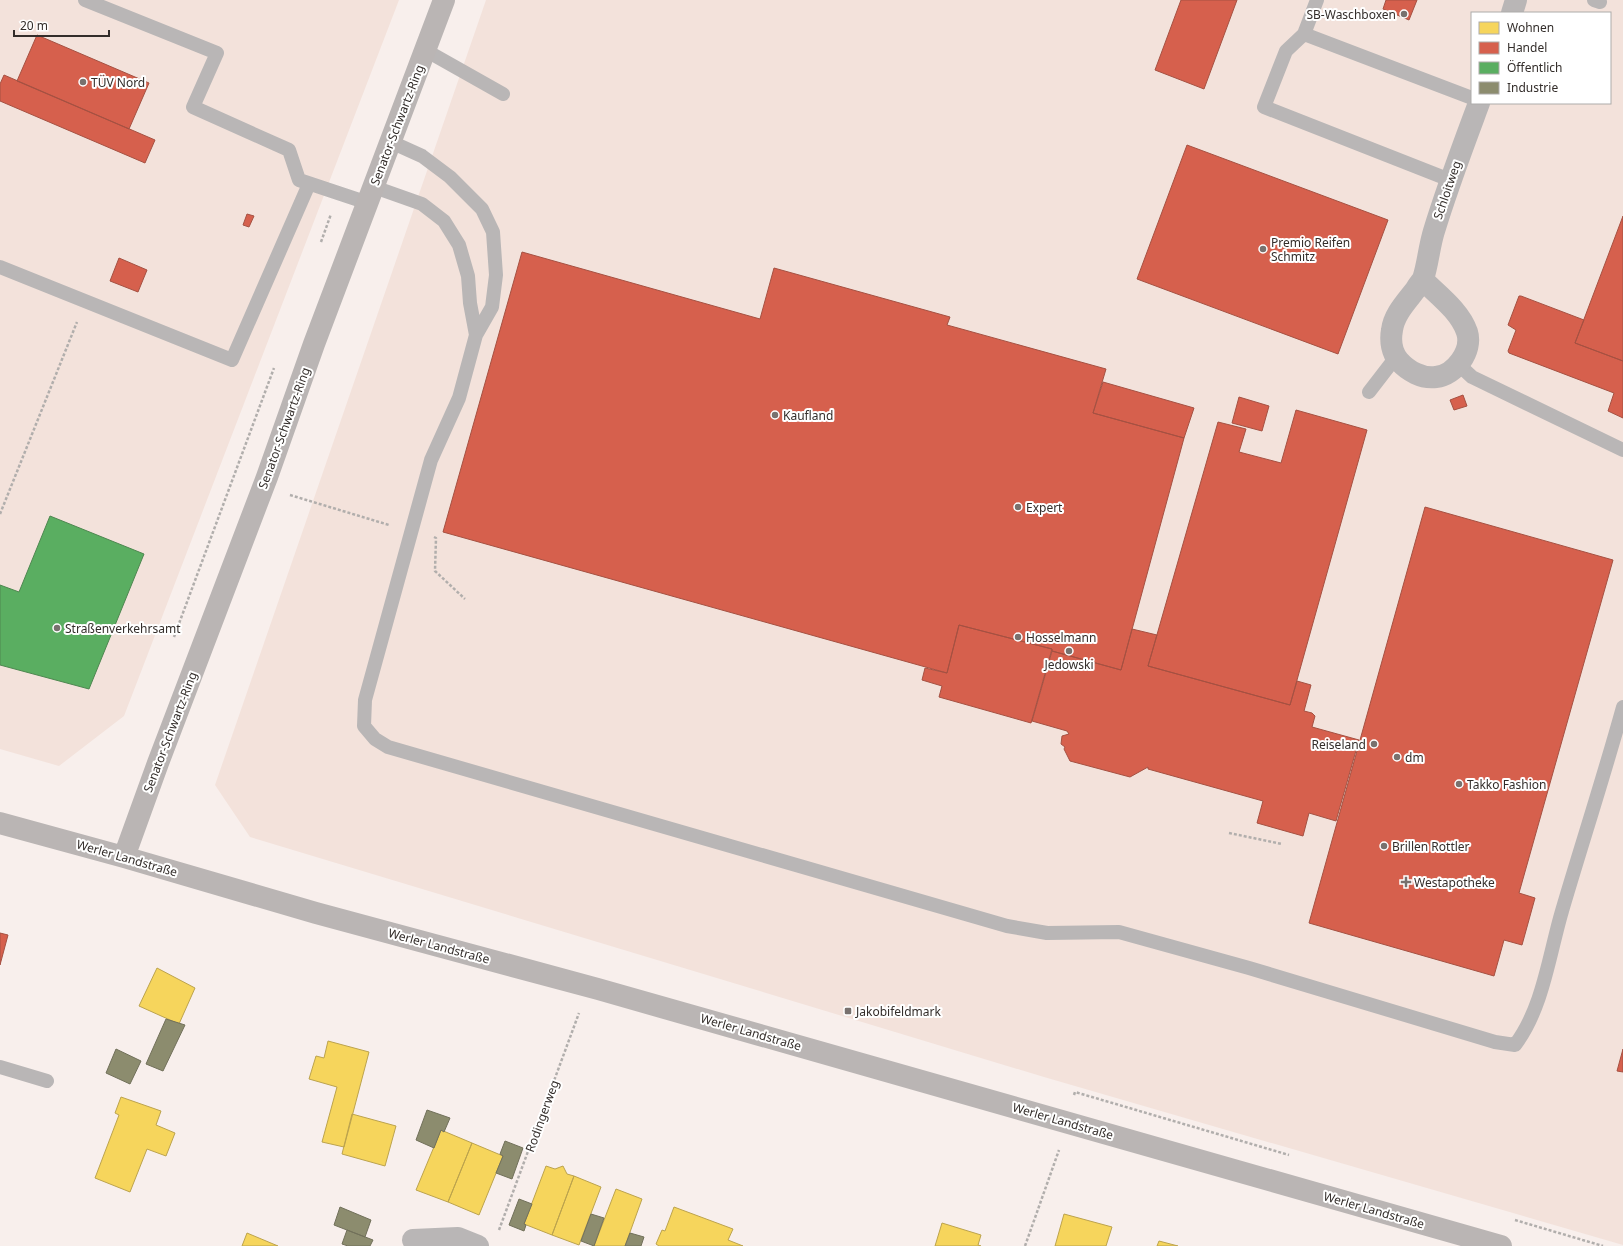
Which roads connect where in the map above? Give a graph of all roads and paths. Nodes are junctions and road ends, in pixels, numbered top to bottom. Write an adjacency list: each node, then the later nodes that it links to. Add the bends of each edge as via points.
1 (85, 0): 13 (lane, via 218,53 193,107 289,150 299,180)
2 (444, 0): 7 (main road, Senator-Schwartz-Ring)
3 (1317, 0): 6 (lane)
4 (1516, 0): 5 (street)
5 (1512, 12)
6 (1304, 34): 9 (lane); 12 (lane, via 1286,51 1264,107)
7 (425, 50): 8 (lane); 11 (main road, Senator-Schwartz-Ring)
8 (503, 94)
9 (1471, 98)
10 (1479, 104): 12 (street, Schloitweg)
11 (391, 142): 15 (main road, Senator-Schwartz-Ring); 20 (lane, via 422,156 450,177 482,209 494,232 496,275 492,307)
12 (1450, 180): 18 (street, Schloitweg)
13 (309, 184): 14 (lane); 19 (lane, via 232,360)
14 (338, 194): 15 (lane); 16 (path)
15 (371, 195): 20 (lane, via 422,204 444,221 460,245 468,276); 26 (main road, Senator-Schwartz-Ring)
16 (319, 246)
17 (0, 267): 19 (lane)
18 (1422, 280): 21 (street, Schloitweg, via 1397,314 1391,343); 22 (street, Schloitweg, via 1459,318 1468,333 1468,349)
19 (85, 301): 27 (path)
20 (476, 335): 28 (lane, via 459,398 431,460)
21 (1396, 357): 22 (street, Schloitweg, via 1406,370 1421,376 1436,377 1449,372); 24 (lane)
22 (1458, 364): 25 (lane, via 1472,377)
23 (275, 365): 30 (path)
24 (1369, 392)
25 (1623, 450)
26 (263, 487): 28 (path); 35 (main road, Senator-Schwartz-Ring)
27 (0, 514)
28 (411, 531): 29 (path, via 436,538 435,571); 31 (lane, via 365,700 364,726 375,739 388,747 1008,926 1047,933 1119,932 1495,1042 1516,1045 1524,1033 1542,988 1561,912)
29 (465, 599)
30 (172, 641)
31 (1623, 707)
32 (0, 823): 35 (main road, Werler Landstraße)
33 (1229, 832): 34 (path)
34 (1282, 844)
35 (124, 857): 36 (main road, Werler Landstraße, via 316,913)
36 (588, 986): 40 (path, Rodingerweg); 44 (main road, Werler Landstraße)
37 (0, 1068): 38 (lane)
38 (47, 1081)
39 (1051, 1174): 43 (path)
40 (499, 1232)
41 (413, 1240): 42 (street, via 458,1238)
42 (478, 1246)
43 (1025, 1246)
44 (1501, 1246)

